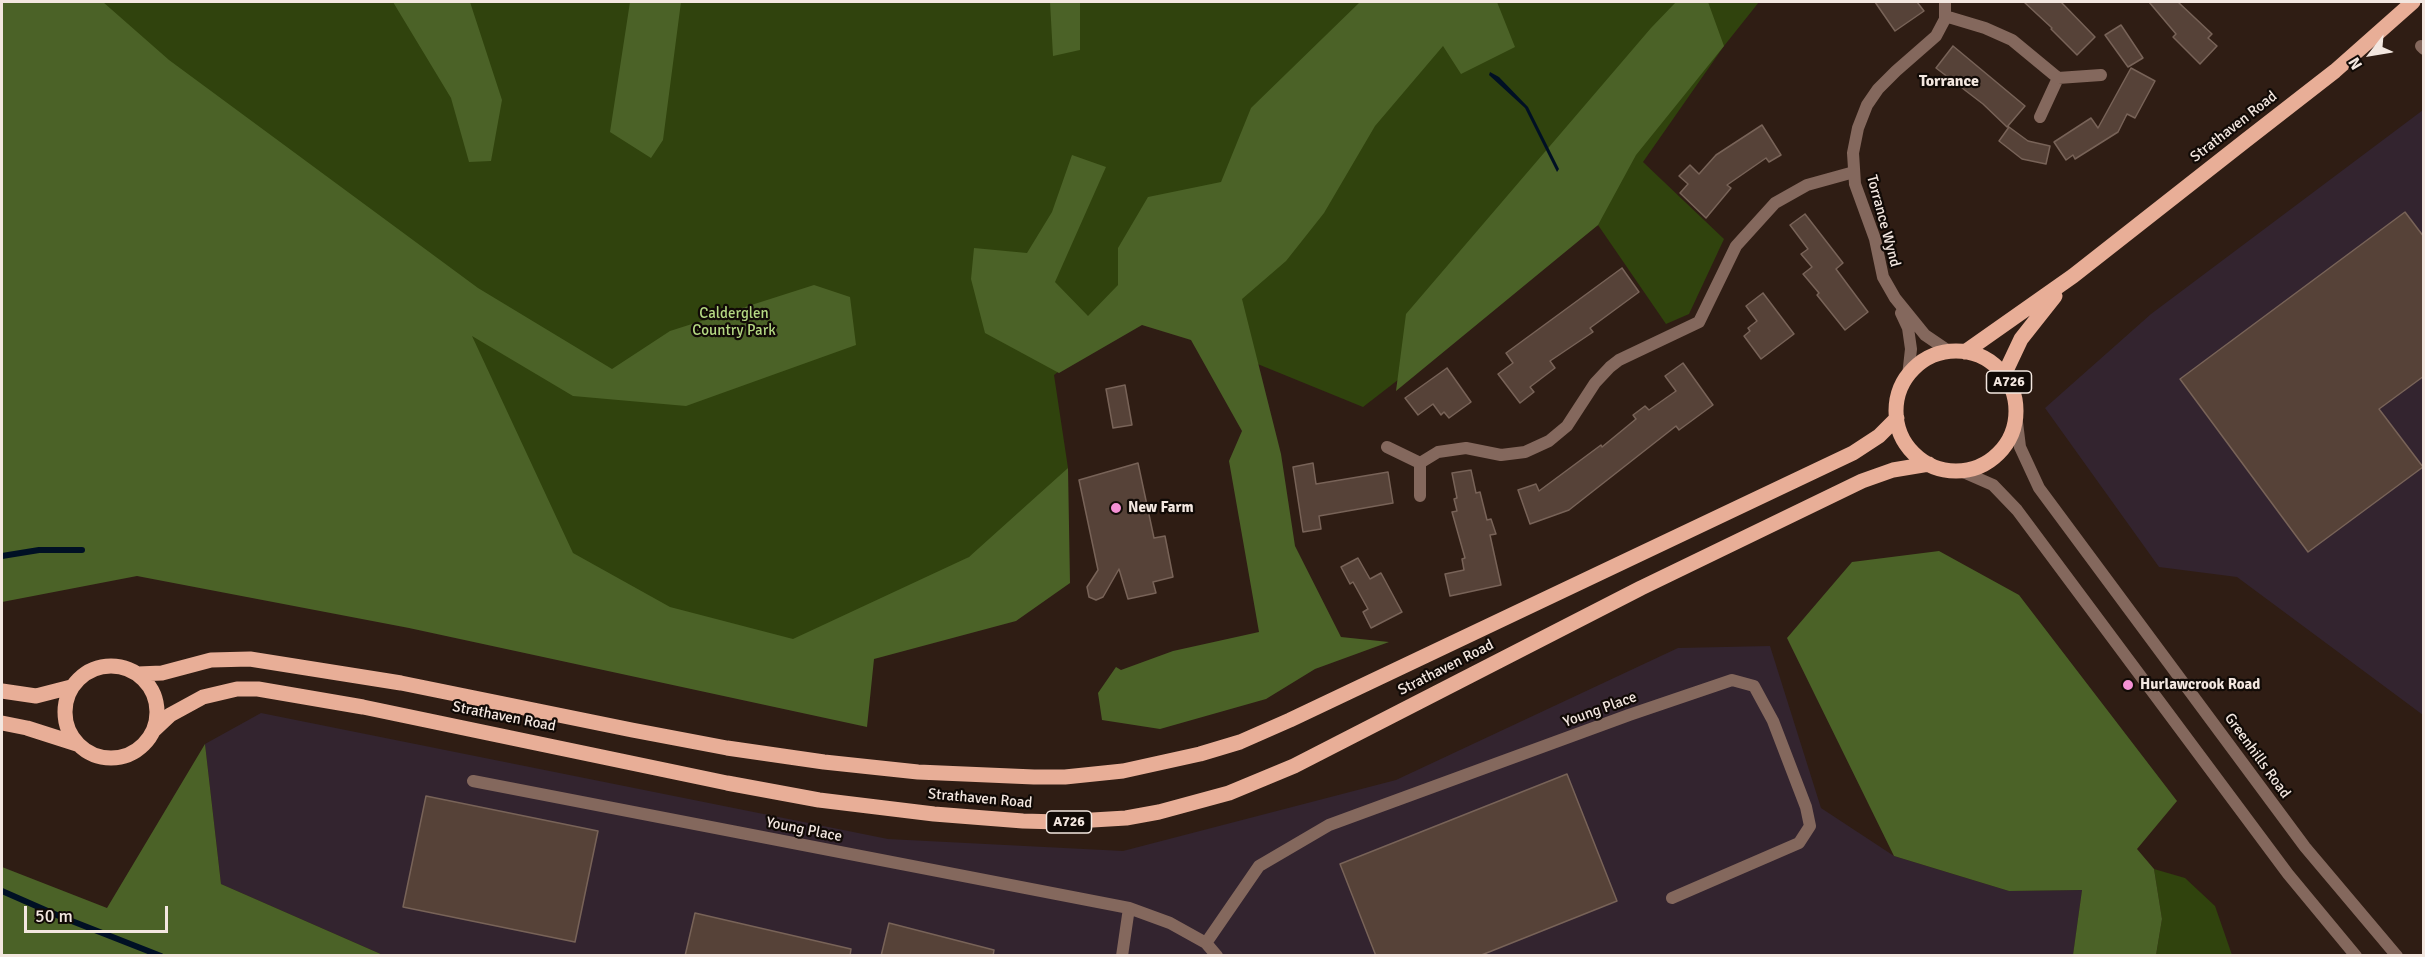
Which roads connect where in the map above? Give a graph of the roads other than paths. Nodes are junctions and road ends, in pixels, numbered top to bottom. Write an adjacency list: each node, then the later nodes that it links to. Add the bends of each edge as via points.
1 (1945, 2): 3 (street)
2 (2413, 2): 8 (main road, Strathaven Road / A726, via 2335,70)
3 (1945, 16): 5 (street, via 2012,40); 7 (street, Torrance Wynd, via 1936,36 1884,83 1867,105 1853,153)
4 (2101, 75): 5 (street)
5 (2058, 78): 6 (street)
6 (2040, 117)
7 (1854, 172): 9 (street, Torrance Wynd, via 1883,277); 16 (street, via 1807,184 1775,203 1736,246 1699,322 1619,360 1595,383 1567,426 1549,441 1525,452 1501,455 1453,448)
8 (2073, 276): 10 (main road, Strathaven Road / A726); 11 (main road, Strathaven Road / A726, via 2021,339)
9 (1895, 298): 10 (street, Torrance Wynd, via 1925,334); 12 (street, Torrance Wynd, via 1908,328)
10 (1958, 352): 11 (main road, A726, via 1987,360); 12 (main road, A726, via 1934,356)
11 (2004, 375): 13 (main road, A726, via 2011,387)
12 (1908, 376): 14 (main road, via 1899,396)
13 (2016, 414): 18 (main road, A726, via 2012,435 1999,453 1982,465); 33 (street, Greenhills Road, via 2020,447 2039,488 2305,847)
14 (1897, 418): 17 (main road, via 1911,449); 20 (main road, Strathaven Road, via 1853,453 1290,720 1240,742 1123,771 1065,777 960,775 824,762 653,734 401,683 250,659 211,660 162,673)
15 (1387, 447): 16 (street)
16 (1420, 463): 19 (street)
17 (1929, 464): 18 (main road, A726); 24 (main road, Strathaven Road / A726, via 1893,470 1862,481 1641,588 1294,766 1229,793 1126,818 1023,822 819,800 258,689 237,689 203,697 170,715)
18 (1961, 471): 32 (street, via 1993,485 2017,510 2288,874)
19 (1420, 496)
20 (138, 674): 21 (main road, via 109,665 94,668); 24 (main road, via 155,699)
21 (71, 687): 22 (main road, via 36,696); 25 (main road, via 64,717)
22 (2, 691)
23 (2, 723): 25 (main road)
24 (154, 730): 25 (main road, via 133,753 119,758 104,758)
25 (77, 744)
26 (473, 781): 28 (street, Young Place)
27 (1672, 898): 29 (street, Young Place, via 1799,843 1810,826 1773,721 1754,686 1732,680 1329,825 1259,866)
28 (1129, 908): 29 (street, Young Place, via 1170,923); 30 (street)
29 (1206, 943): 31 (street, Young Place)
30 (1122, 956)
31 (1217, 956)
32 (2356, 956)
33 (2397, 956)

